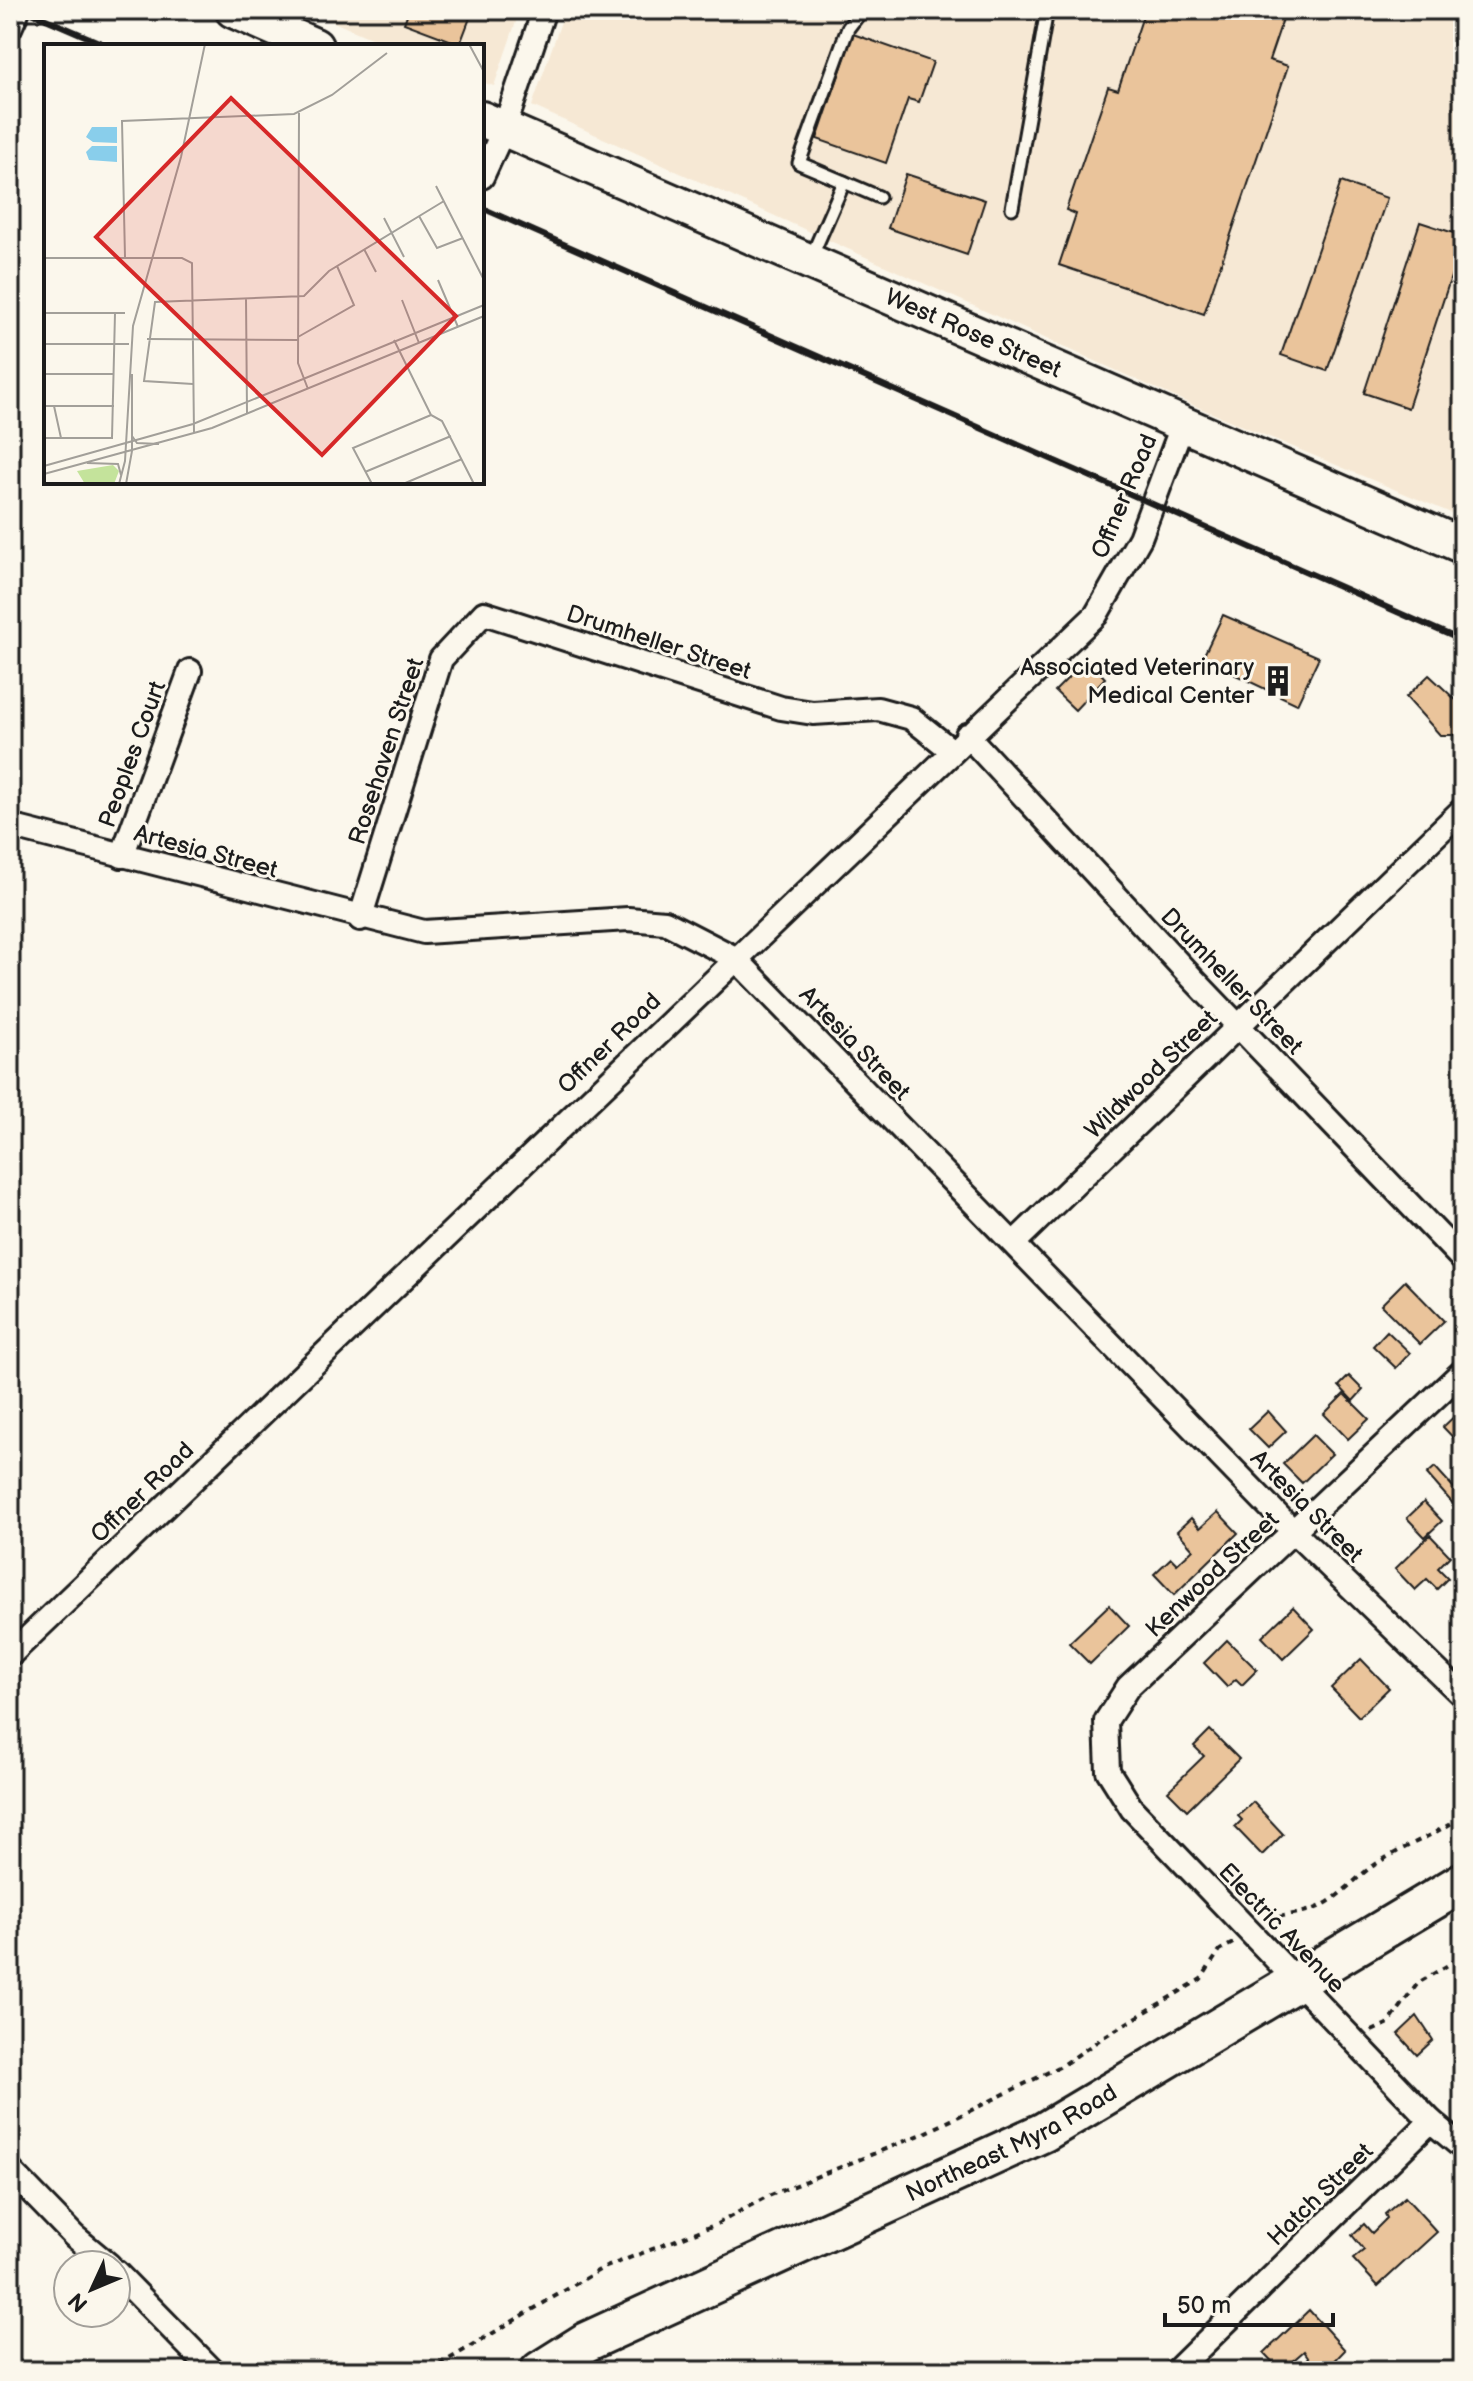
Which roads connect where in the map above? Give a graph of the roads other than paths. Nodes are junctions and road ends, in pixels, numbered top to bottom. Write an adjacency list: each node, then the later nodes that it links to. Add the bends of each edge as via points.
1 (18, 10): 6 (street)
2 (233, 10): 7 (main road)
3 (544, 10): 8 (street)
4 (862, 10): 10 (lane, via 848,28 799,163)
5 (1047, 10): 12 (lane)
6 (10, 28)
7 (310, 44)
8 (493, 124): 9 (street); 13 (main road, West Rose Street)
9 (484, 167)
10 (844, 182): 11 (lane); 13 (lane)
11 (879, 197)
12 (1012, 208)
13 (809, 262): 14 (main road, West Rose Street)
14 (1182, 426): 15 (main road, West Rose Street); 18 (street, Offner Road, via 1140,538 1096,615)
15 (1463, 546)
16 (484, 613): 18 (street, Drumheller Street, via 781,708 813,713 878,709 911,718); 22 (street, Rosehaven Street, via 441,659)
17 (190, 671): 21 (street, Peoples Court)
18 (959, 742): 23 (street, Offner Road); 24 (street, Drumheller Street)
19 (1463, 809): 24 (street, Wildwood Street)
20 (10, 826): 21 (street, Artesia Street)
21 (122, 856): 22 (street, Artesia Street)
22 (360, 919): 23 (street, Artesia Street, via 424,932 628,919 665,922)
23 (735, 958): 25 (street, Artesia Street); 29 (street, Offner Road)
24 (1239, 1026): 25 (street, Wildwood Street); 26 (street, Drumheller Street)
25 (1014, 1243): 28 (street, Artesia Street)
26 (1463, 1260)
27 (1463, 1371): 28 (street, Kenwood Street)
28 (1295, 1533): 30 (street, Artesia Street); 31 (street, Kenwood Street, via 1128,1687)
29 (10, 1655)
30 (1463, 1696)
31 (1106, 1721): 33 (street, Electric Avenue, via 1108,1771 1132,1809)
32 (1463, 1882): 33 (highway, Northeast Myra Road)
33 (1294, 1980): 34 (street, Electric Avenue); 40 (highway, Northeast Myra Road, via 1044,2132 586,2342)
34 (1431, 2121): 35 (street, Electric Avenue); 41 (street, Hatch Street)
35 (1463, 2148)
36 (10, 2170): 37 (street)
37 (90, 2249)
38 (132, 2288): 39 (street)
39 (213, 2371)
40 (540, 2371)
41 (1176, 2371)

